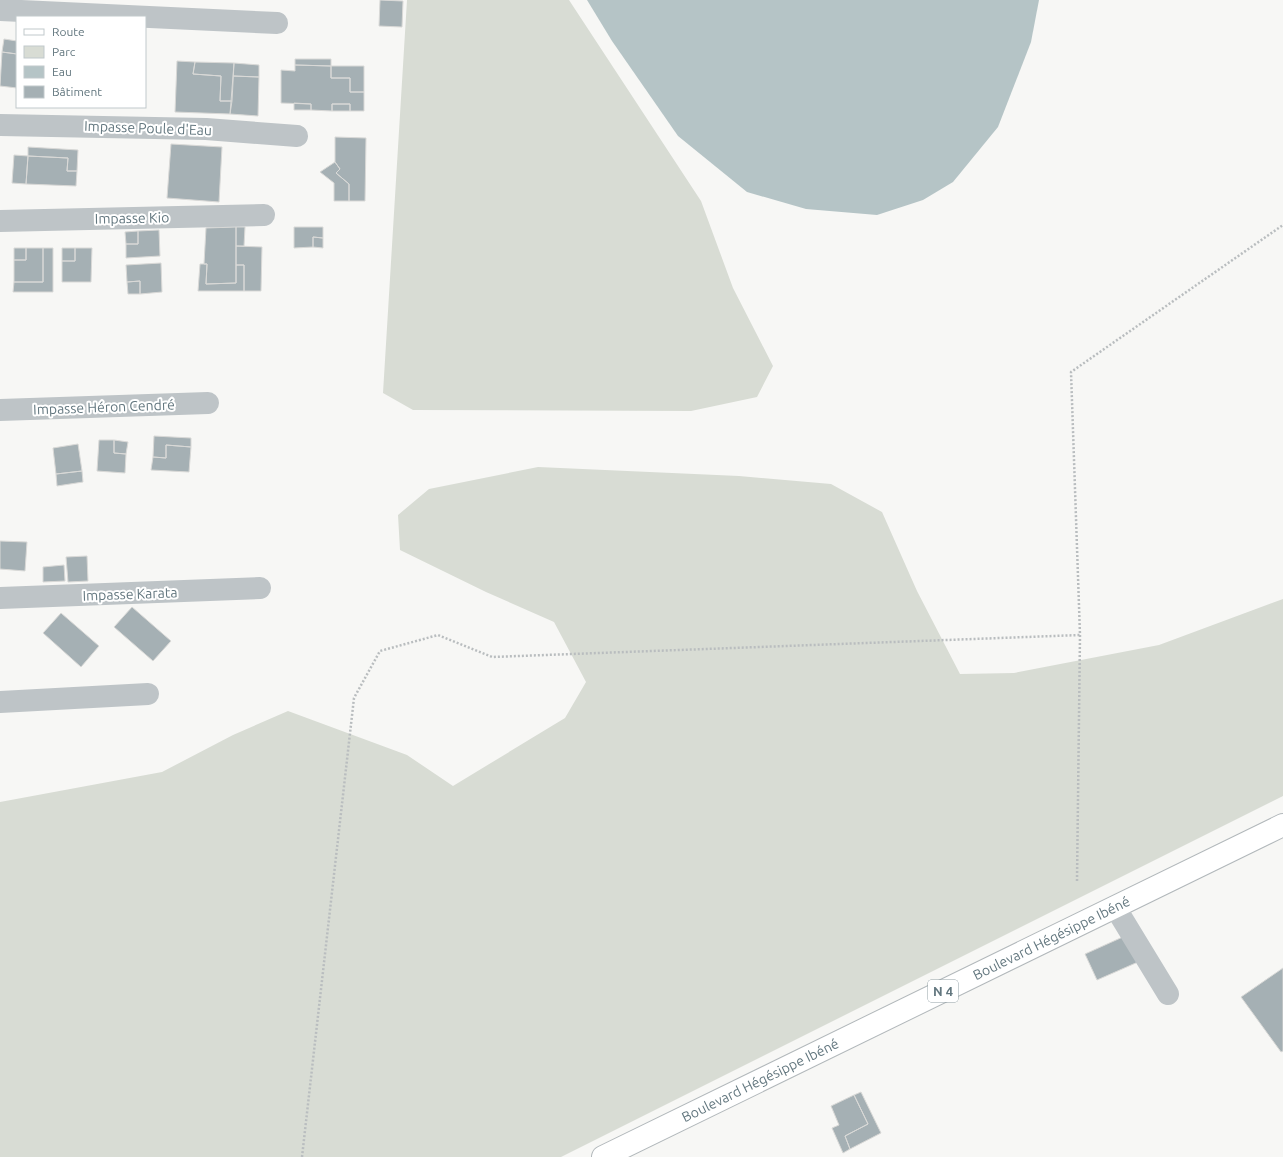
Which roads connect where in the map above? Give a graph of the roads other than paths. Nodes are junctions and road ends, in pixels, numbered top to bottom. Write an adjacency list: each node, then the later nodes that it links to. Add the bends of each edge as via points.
1 (0, 10): 2 (street)
2 (127, 16)
3 (146, 17): 4 (street)
4 (276, 23)
5 (0, 125): 6 (street, Impasse Poule d'Eau, via 206,129)
6 (296, 136)
7 (264, 215): 8 (street, Impasse Kio)
8 (0, 221)
9 (208, 403): 10 (street, Impasse Héron Cendré)
10 (0, 410)
11 (260, 588): 12 (street, Impasse Karata)
12 (0, 598)
13 (148, 694): 14 (street)
14 (0, 702)
15 (1283, 825): 16 (main road, Boulevard Hégésippe Ibéné / N 4)
16 (1115, 907): 17 (street); 18 (main road, Boulevard Hégésippe Ibéné / N 4)
17 (1168, 994)
18 (603, 1157)

